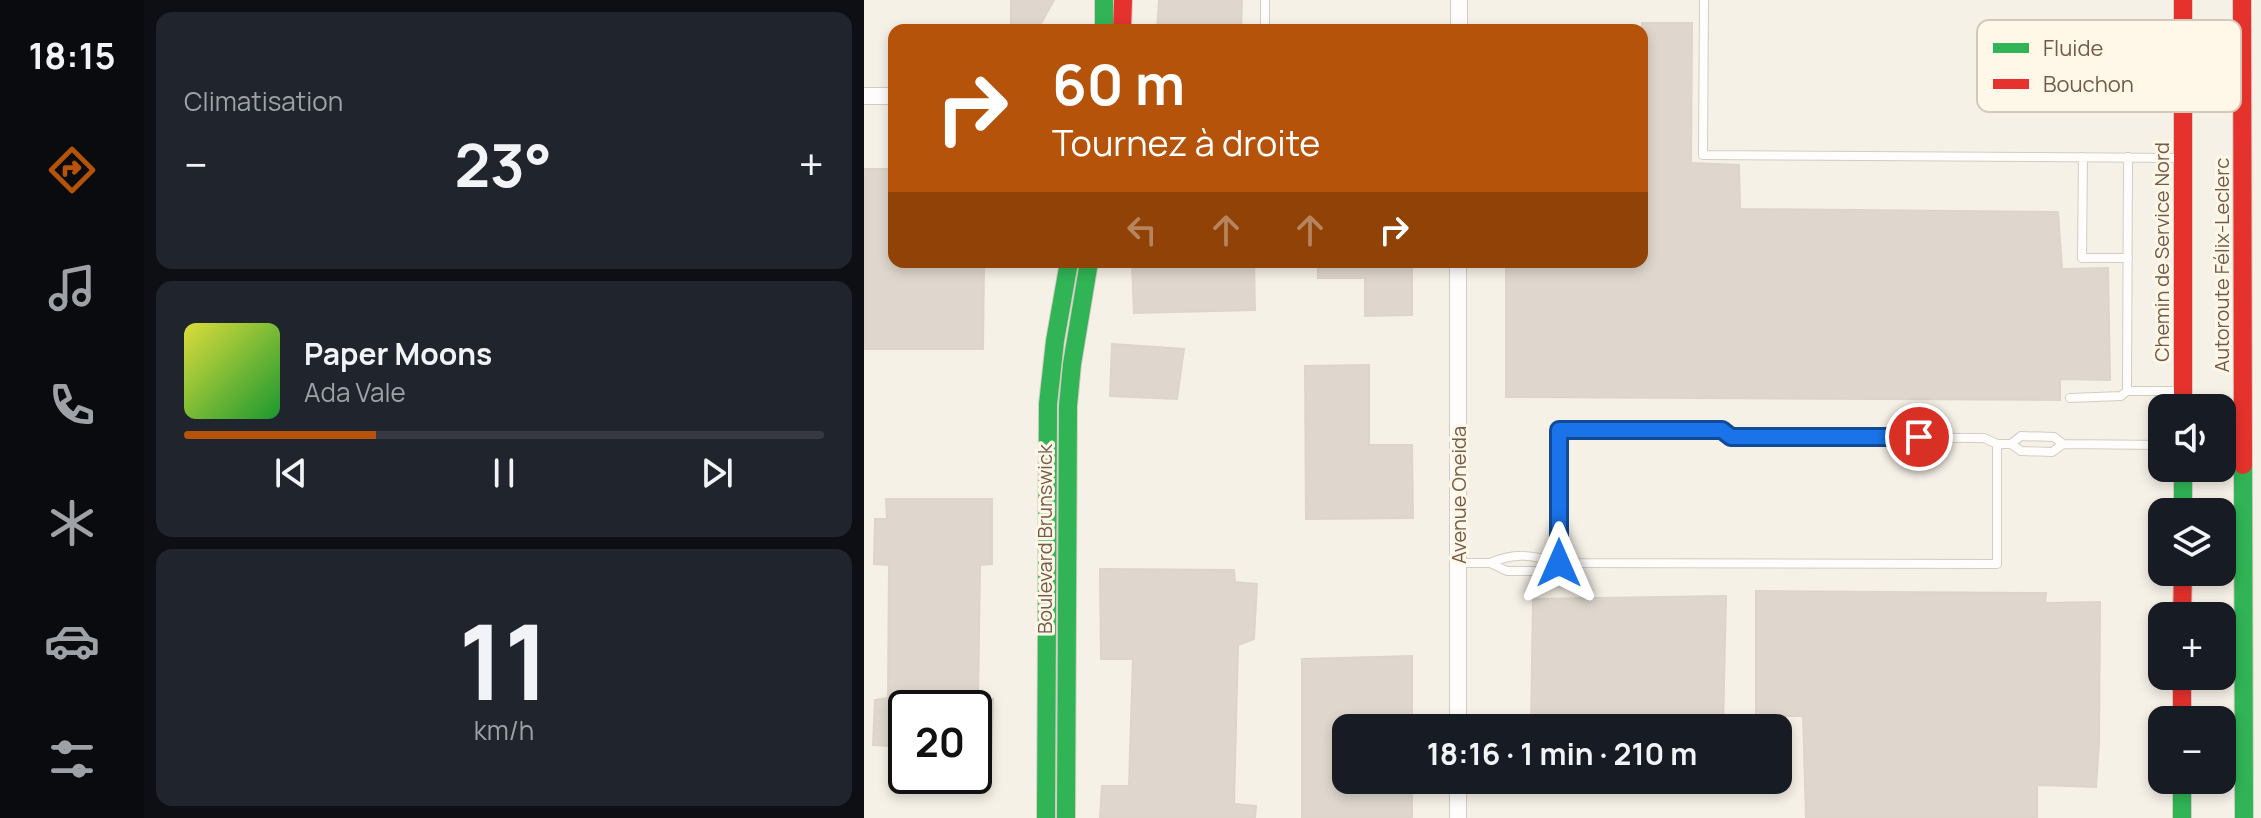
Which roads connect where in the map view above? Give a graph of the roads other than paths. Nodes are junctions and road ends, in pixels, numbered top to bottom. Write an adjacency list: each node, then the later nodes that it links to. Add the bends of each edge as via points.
1 (1104, 0): 7 (main road)
2 (1123, 0): 8 (main road)
3 (1265, 0): 9 (lane)
4 (1459, 0): 10 (street)
5 (1704, 0): 14 (lane, via 1703,155)
6 (2242, 0): 39 (main road, Autoroute Félix-Leclerc)
7 (1104, 24)
8 (1122, 24)
9 (1265, 24)
10 (1459, 24)
11 (864, 96): 12 (street)
12 (888, 96)
13 (2183, 112): 16 (main road, Chemin de Service Nord)
14 (2083, 157): 15 (lane); 17 (lane, via 2082,258)
15 (2128, 157): 16 (lane); 17 (lane)
16 (2183, 158): 23 (main road, Chemin de Service Nord)
17 (2128, 258): 21 (lane)
18 (1068, 268): 35 (main road, Boulevard Brunswick, via 1048,404)
19 (1088, 268): 36 (main road, Boulevard Brunswick, via 1068,406)
20 (1458, 268): 29 (street, Avenue Oneida)
21 (2127, 391): 22 (lane); 24 (lane, via 2121,396)
22 (2148, 394)
23 (2183, 394)
24 (2070, 398)
25 (1997, 444): 26 (lane); 31 (lane, via 1997,564); 31 (lane, via 1984,438 1559,430)
26 (2011, 444): 27 (lane, via 2021,451 2052,452); 27 (lane, via 2021,436 2054,437)
27 (2063, 444): 28 (lane)
28 (2148, 445)
29 (1458, 563): 30 (lane); 32 (street, Avenue Oneida)
30 (1490, 563): 31 (lane, via 1507,556 1537,556); 31 (lane, via 1507,571 1539,571)
31 (1559, 563)
32 (1458, 714)
33 (1458, 794): 37 (street)
34 (2182, 794): 38 (main road)
35 (1046, 818)
36 (1066, 818)
37 (1458, 818)
38 (2182, 818)
39 (2244, 818)

